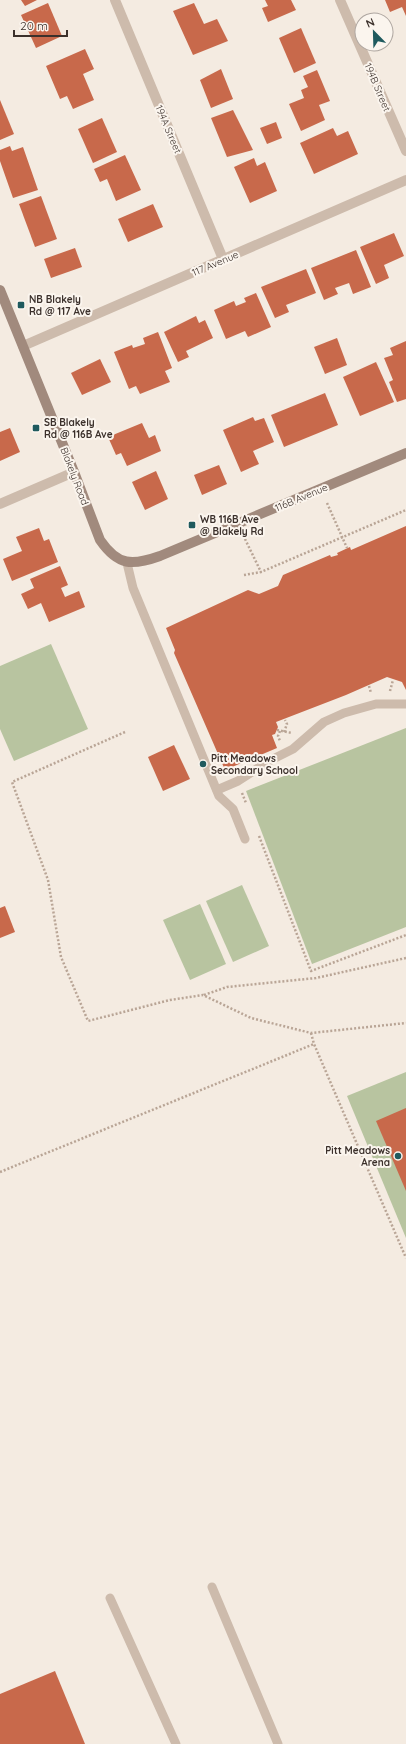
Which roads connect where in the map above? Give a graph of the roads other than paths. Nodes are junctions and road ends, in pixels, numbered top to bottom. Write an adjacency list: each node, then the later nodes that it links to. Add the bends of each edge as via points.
1 (115, 0): 5 (street, 194A Street)
2 (340, 0): 3 (street, 194B Street)
3 (406, 151)
4 (406, 180): 5 (street, 117 Avenue)
5 (223, 259): 7 (street, 117 Avenue)
6 (0, 290): 7 (street, Blakely Road)
7 (23, 346): 9 (street, Blakely Road)
8 (406, 453): 11 (street, 116B Avenue, via 160,556)
9 (74, 472): 10 (street); 11 (street, Blakely Road, via 100,540 114,556)
10 (0, 504)
11 (127, 563): 13 (lane, via 133,588)
12 (406, 704): 13 (lane, via 376,704 324,722 293,749 269,760)
13 (218, 793): 14 (lane, via 233,809)
14 (245, 838)
15 (212, 1587): 18 (lane)
16 (110, 1598): 17 (lane)
17 (176, 1744)
18 (278, 1744)

